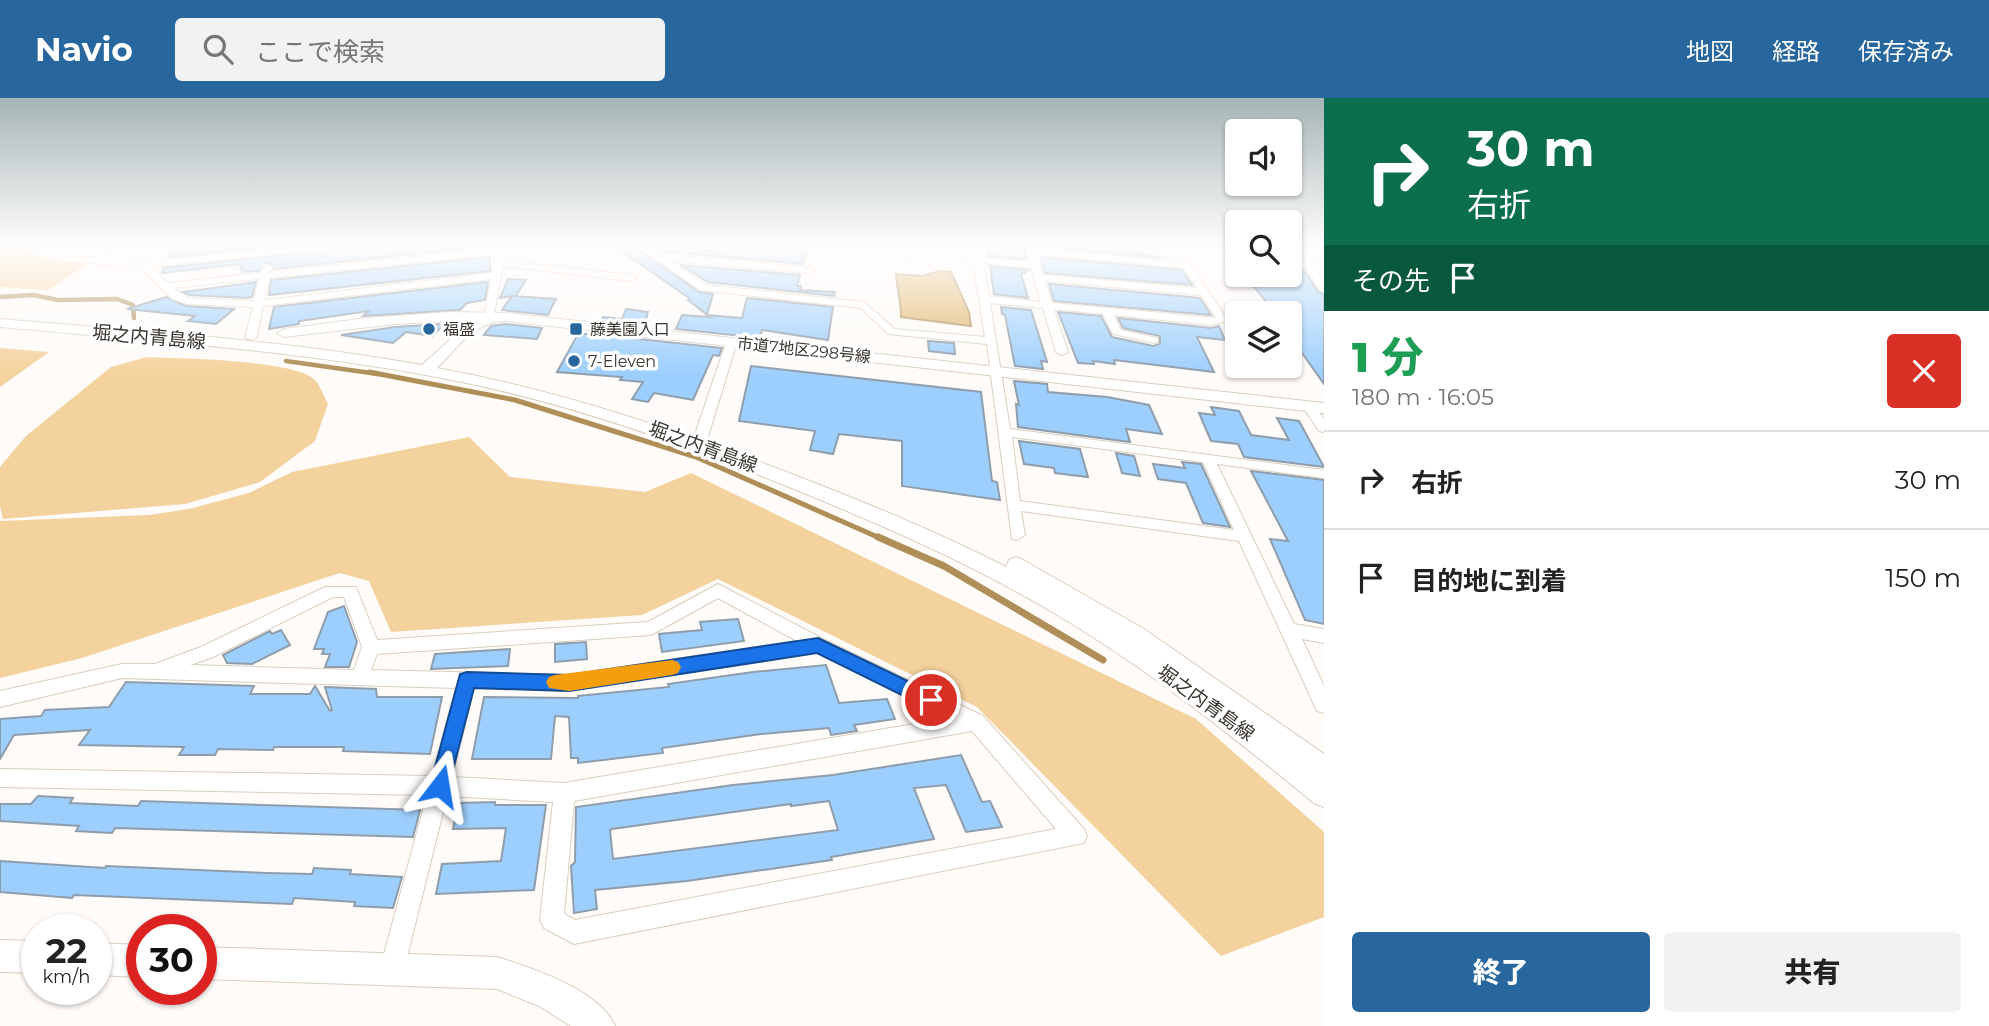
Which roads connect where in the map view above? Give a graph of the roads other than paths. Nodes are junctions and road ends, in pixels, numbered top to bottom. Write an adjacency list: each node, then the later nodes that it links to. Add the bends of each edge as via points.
1 (167, 288): 12 (street, via 187,301)
2 (262, 288): 12 (street)
3 (387, 288): 12 (street)
4 (495, 288): 16 (street)
5 (819, 288): 21 (street, via 864,305 892,332)
6 (982, 288): 11 (street)
7 (1042, 288): 13 (street)
8 (1161, 288): 10 (street)
9 (1203, 288): 10 (street)
10 (1205, 292): 14 (street, via 1223,321)
11 (984, 299): 13 (street); 21 (street)
12 (258, 304): 19 (street)
13 (1047, 305): 14 (street); 23 (street)
14 (1107, 311): 20 (street, via 1117,332)
15 (0, 316): 19 (main road, 堀之内青島線)
16 (492, 317): 18 (main road, 市道7地区298号線, via 394,318); 22 (main road, 市道7地区298号線); 24 (main road, via 471,326)
17 (0, 323): 24 (main road, 堀之内青島線)
18 (284, 333)
19 (251, 337): 24 (main road, 堀之内青島線, via 318,342)
20 (1154, 340)
21 (991, 341): 25 (street)
22 (731, 342): 25 (main road, 市道7地区298号線); 29 (street)
23 (1062, 352)
24 (430, 366): 29 (main road, 堀之内青島線)
25 (996, 372): 26 (main road, 市道7地区298号線); 28 (street)
26 (1317, 408): 27 (street)
27 (1324, 428)
28 (1004, 432): 30 (street); 32 (street)
29 (701, 438): 45 (main road, 堀之内青島線, via 871,499 1042,579 1147,642); 49 (main road, 堀之内青島線, via 973,558 1026,586 1227,716)
30 (1208, 459): 31 (street); 34 (street)
31 (1324, 474)
32 (1013, 505): 33 (street); 34 (street)
33 (1017, 535)
34 (1245, 537): 35 (street)
35 (1289, 630): 36 (street); 43 (street)
36 (1324, 636)
37 (818, 645): 38 (street, via 718,590 651,628); 41 (street, via 569,683); 44 (street)
38 (371, 646): 39 (street, via 351,591 331,591 207,652); 40 (street)
39 (153, 672): 40 (street); 42 (street, via 122,671)
40 (360, 677): 41 (street)
41 (467, 680): 47 (street)
42 (0, 699)
43 (1324, 705)
44 (976, 722): 48 (street); 48 (street, via 1076,836 574,932 552,920)
45 (1324, 770)
46 (0, 778): 47 (street)
47 (440, 786): 48 (street); 53 (street)
48 (564, 793)
49 (1324, 794)
50 (0, 956): 51 (main road)
51 (21, 957)
52 (217, 964): 53 (main road)
53 (392, 969): 54 (main road, via 497,973 538,985)
54 (598, 1026)

